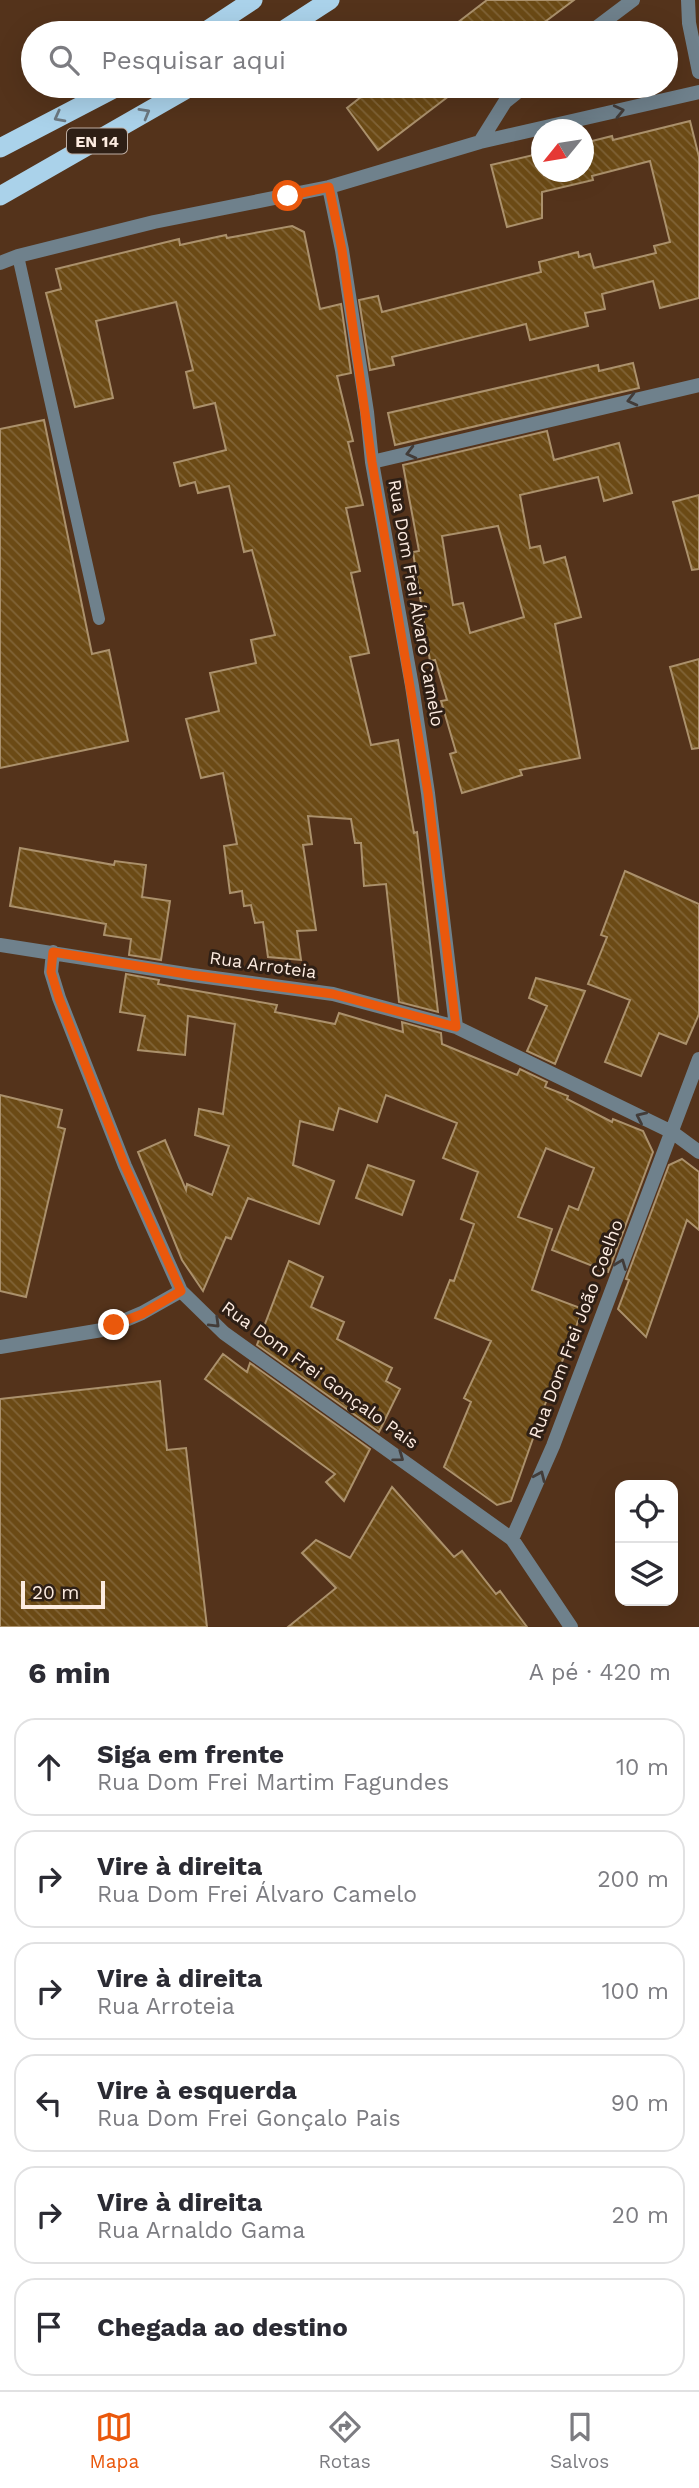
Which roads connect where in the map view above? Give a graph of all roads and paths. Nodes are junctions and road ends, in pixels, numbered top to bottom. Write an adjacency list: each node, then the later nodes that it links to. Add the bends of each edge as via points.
1 (253, 0): 5 (highway)
2 (330, 0): 6 (highway)
3 (633, 0): 7 (street)
4 (688, 0): 8 (street)
5 (221, 21)
6 (298, 21)
7 (605, 21)
8 (699, 72)
9 (699, 92): 10 (street, one-way to 9)
10 (678, 97)
11 (96, 98): 16 (highway, EN 14, one-way to 16)
12 (171, 98): 18 (highway, EN 14, one-way to 12)
13 (510, 98): 15 (street)
14 (673, 98): 15 (street, one-way to 14)
15 (480, 142): 17 (street)
16 (0, 148)
17 (329, 187): 19 (street, via 154,222); 22 (street, Rua Dom Frei Álvaro Camelo)
18 (0, 196)
19 (18, 256): 20 (street); 23 (lane)
20 (0, 263)
21 (699, 385): 22 (street, one-way to 22)
22 (372, 462): 26 (street, Rua Dom Frei Álvaro Camelo, via 428,793)
23 (99, 619)
24 (0, 944): 25 (street, Rua Arroteia)
25 (53, 952): 26 (street, Rua Arroteia, via 333,994); 30 (street, Rua Dom Frei Gonçalo Pais, via 51,972 59,998 125,1166)
26 (456, 1027): 28 (street, Rua Arroteia, one-way to 26)
27 (699, 1059): 28 (street, Rua Dom Frei João Coelho)
28 (672, 1132): 29 (street, Rua Arroteia); 32 (street, Rua Dom Frei João Coelho, one-way to 28, via 553,1446)
29 (699, 1152)
30 (181, 1291): 31 (street, via 102,1330); 32 (street, Rua Dom Frei Gonçalo Pais, one-way to 32, via 224,1333)
31 (0, 1347)
32 (512, 1539): 33 (street, Rua Dom Frei Gonçalo Pais)
33 (571, 1627)

